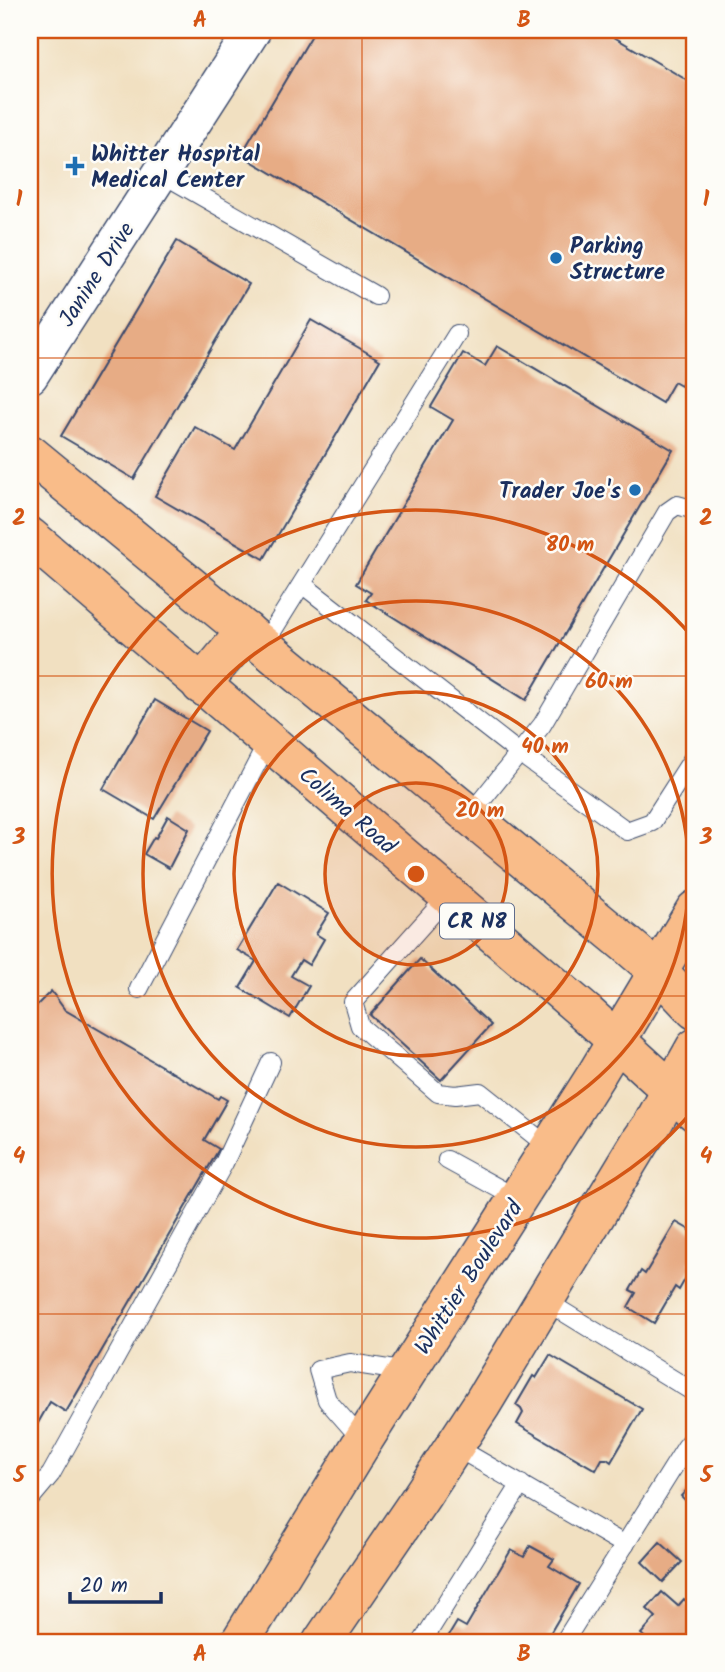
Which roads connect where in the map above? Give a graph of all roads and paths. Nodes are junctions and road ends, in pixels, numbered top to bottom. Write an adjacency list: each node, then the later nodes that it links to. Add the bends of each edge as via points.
1 (253, 30): 2 (street, Janine Drive)
2 (161, 173): 3 (lane); 5 (street, Janine Drive)
3 (376, 296)
4 (457, 334): 9 (lane)
5 (30, 376)
6 (30, 454): 10 (main road)
7 (695, 510): 13 (lane, via 677,505 667,512 542,725)
8 (30, 537): 11 (main road, Colima Road / CR N8)
9 (302, 584): 10 (lane); 13 (lane)
10 (254, 639): 11 (main road); 15 (main road)
11 (201, 685): 12 (main road, Colima Road / CR N8)
12 (268, 742): 16 (main road, Colima Road / CR N8); 19 (lane)
13 (519, 753): 14 (lane, via 627,831 652,822); 15 (lane)
14 (695, 755)
15 (469, 816): 18 (main road)
16 (448, 896): 21 (main road, Colima Road / CR N8); 25 (lane, via 353,1002 360,1026 438,1093 480,1092)
17 (695, 911): 18 (main road, Whittier Boulevard)
18 (659, 972): 20 (main road); 21 (main road, Whittier Boulevard)
19 (139, 989)
20 (695, 1010)
21 (617, 1041): 24 (main road, Colima Road / CR N8); 25 (main road, Whittier Boulevard)
22 (695, 1048): 24 (main road)
23 (271, 1062): 35 (lane, via 218,1175 51,1474)
24 (683, 1101): 28 (main road, via 652,1125)
25 (550, 1147): 27 (main road, Whittier Boulevard)
26 (447, 1160): 27 (lane)
27 (518, 1199): 29 (main road, Whittier Boulevard)
28 (544, 1300): 30 (lane); 33 (main road)
29 (407, 1372): 32 (main road, Whittier Boulevard); 32 (lane, via 350,1363 318,1370 327,1400)
30 (695, 1393)
31 (695, 1436): 36 (lane)
32 (363, 1441): 37 (main road, Whittier Boulevard)
33 (454, 1446): 34 (lane); 38 (main road)
34 (521, 1484): 36 (lane); 39 (lane)
35 (30, 1499)
36 (625, 1545): 40 (lane)
37 (240, 1642)
38 (323, 1642)
39 (422, 1642)
40 (564, 1642)

